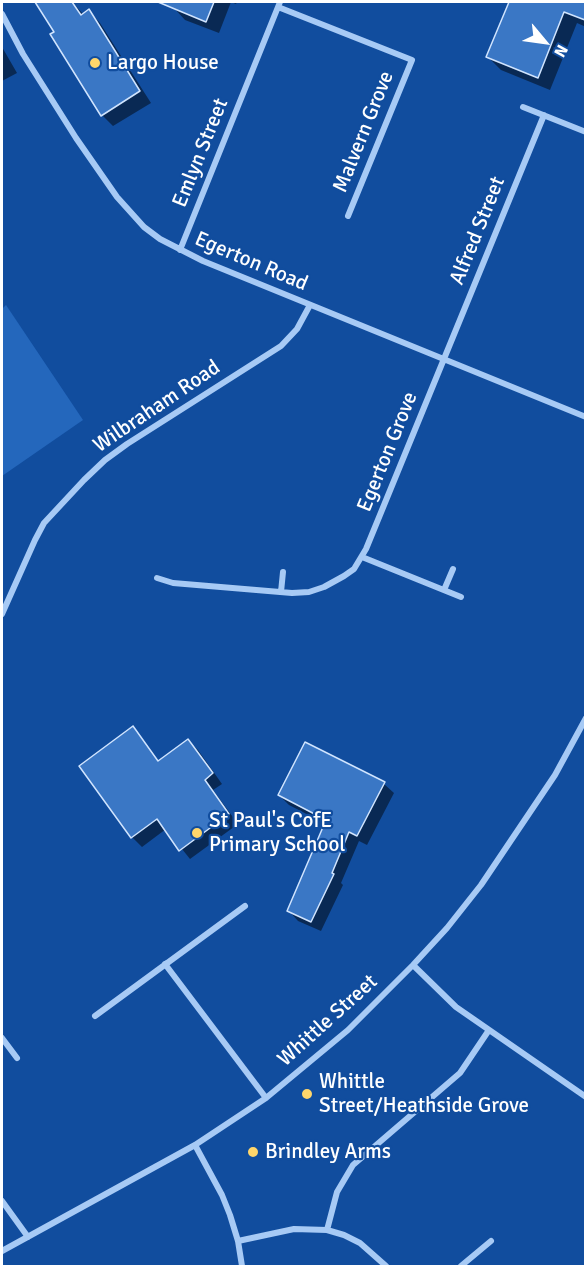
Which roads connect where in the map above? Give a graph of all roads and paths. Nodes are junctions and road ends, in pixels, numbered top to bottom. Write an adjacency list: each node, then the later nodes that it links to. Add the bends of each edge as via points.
1 (279, 4): 6 (street, Malvern Grove, via 412,60); 7 (street, Emlyn Street)
2 (2, 14): 7 (street, Egerton Road, via 70,129 117,197 144,227)
3 (523, 107): 4 (street)
4 (544, 115): 5 (street); 9 (street, Alfred Street)
5 (585, 132)
6 (348, 216)
7 (180, 250): 8 (street, Egerton Road)
8 (310, 304): 9 (street, Egerton Road); 18 (street, Wilbraham Road, via 297,329 281,346 127,444 84,480 44,524)
9 (444, 359): 10 (street, Egerton Road); 11 (street, Egerton Grove)
10 (585, 417)
11 (362, 557): 15 (street); 16 (street, Egerton Grove, via 354,569 324,587)
12 (453, 569): 15 (street)
13 (283, 572): 16 (street)
14 (157, 578): 16 (street, Egerton Grove, via 173,583)
15 (444, 590): 17 (street)
16 (281, 592)
17 (461, 597)
18 (2, 614)
19 (585, 718): 22 (street, Whittle Street, via 515,838 447,928)
20 (245, 906): 21 (street)
21 (165, 964): 23 (street); 28 (street)
22 (413, 965): 24 (street, via 441,993); 28 (street, Whittle Street, via 348,1030)
23 (95, 1016)
24 (489, 1030): 27 (street); 31 (street, via 460,1073 353,1166 337,1192)
25 (2, 1040): 26 (street)
26 (17, 1058)
27 (585, 1097)
28 (266, 1098): 29 (street, Whittle Street)
29 (195, 1145): 32 (street, Whittle Street); 33 (street, via 222,1195)
30 (2, 1201): 32 (street)
31 (327, 1230): 33 (street, via 294,1229); 37 (street, via 360,1243)
32 (28, 1237): 35 (street, Whittle Street)
33 (238, 1241): 36 (street)
34 (491, 1241): 38 (street)
35 (2, 1251)
36 (242, 1266)
37 (386, 1266)
38 (461, 1266)

